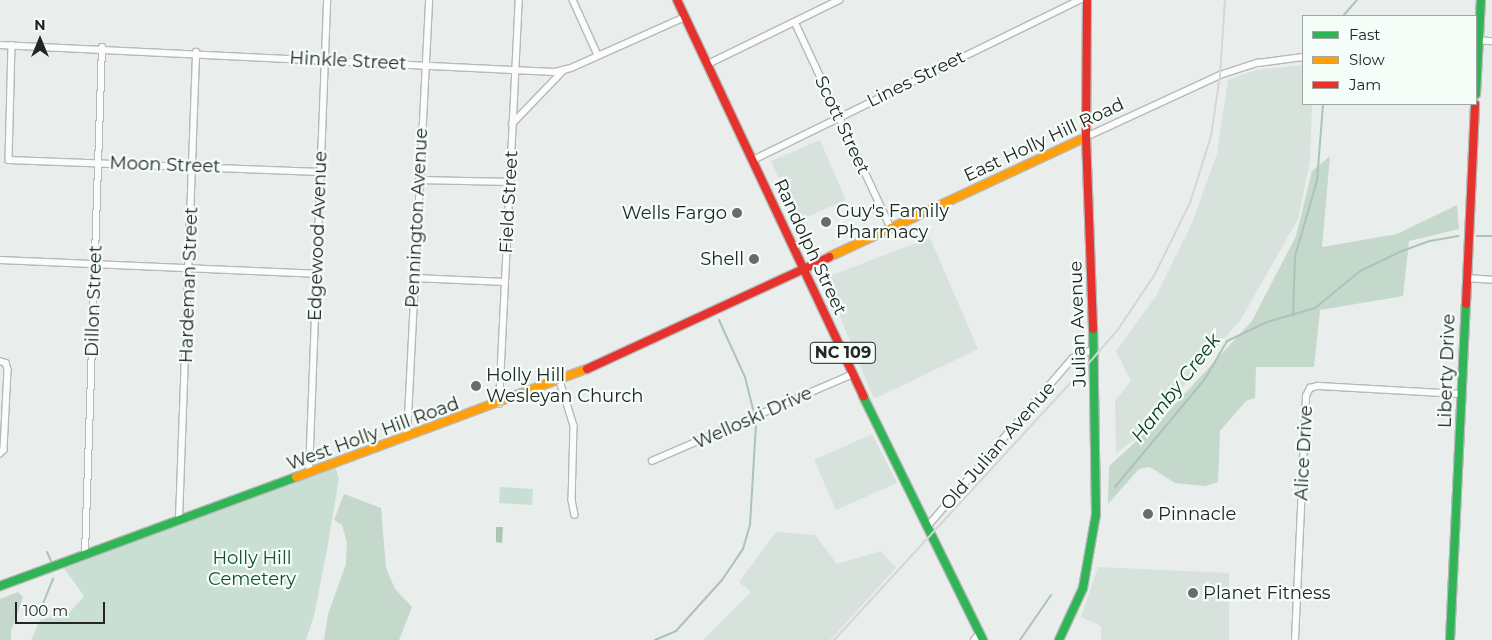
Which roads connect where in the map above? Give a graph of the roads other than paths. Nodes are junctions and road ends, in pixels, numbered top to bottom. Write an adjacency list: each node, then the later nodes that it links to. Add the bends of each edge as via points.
1 (327, 0): 20 (street, Edgewood Avenue)
2 (429, 0): 21 (street, Pennington Avenue)
3 (519, 0): 23 (street, Field Street)
4 (574, 0): 18 (street)
5 (677, 0): 10 (street, Randolph Street / NC 109)
6 (839, 0): 11 (street)
7 (1080, 0): 26 (street, Lines Street)
8 (1087, 0): 28 (street, Julian Avenue)
9 (1481, 0): 12 (street)
10 (685, 17): 18 (street, Hinkle Street); 22 (street, Randolph Street / NC 109)
11 (795, 22): 22 (street); 26 (street, Scott Street)
12 (1477, 40): 13 (street)
13 (1492, 41)
14 (0, 45): 15 (street, Hinkle Street)
15 (12, 45): 16 (street, Hinkle Street); 30 (street, Moon Street, via 9,160)
16 (102, 48): 17 (street, Hinkle Street); 30 (street, Dillon Street)
17 (196, 52): 20 (street, Hinkle Street); 31 (street, Hardeman Street)
18 (598, 55): 24 (street, Hinkle Street)
19 (1302, 57): 28 (street, East Holly Hill Road, via 1258,63 1220,75)
20 (324, 60): 21 (street, Hinkle Street); 32 (street, Edgewood Avenue)
21 (426, 64): 23 (street, Hinkle Street); 33 (street, Pennington Avenue)
22 (708, 64): 29 (street, Randolph Street / NC 109)
23 (515, 70): 24 (street, Hinkle Street); 27 (street, Field Street)
24 (564, 70): 27 (street)
25 (1475, 105): 42 (street, Liberty Drive)
26 (838, 118): 29 (street, Lines Street); 35 (street, Scott Street)
27 (512, 124): 34 (street, Field Street)
28 (1086, 137): 35 (street, East Holly Hill Road); 45 (street, Julian Avenue)
29 (753, 160): 39 (street, Randolph Street / NC 109)
30 (98, 163): 31 (street, Moon Street); 37 (street, Dillon Street)
31 (193, 166): 32 (street, Moon Street); 38 (street, Hardeman Street)
32 (320, 172): 40 (street, Edgewood Avenue)
33 (419, 180): 34 (street); 41 (street, Pennington Avenue)
34 (511, 182): 44 (street, Field Street)
35 (891, 228): 39 (street, East Holly Hill Road)
36 (0, 260): 37 (street)
37 (95, 263): 38 (street); 58 (street, Dillon Street)
38 (190, 266): 40 (street); 56 (street, Hardeman Street)
39 (804, 268): 47 (street, Randolph Street / NC 109); 48 (street, West Holly Hill Road)
40 (316, 274): 54 (street, Edgewood Avenue)
41 (414, 278): 44 (street); 51 (street, Pennington Avenue)
42 (1466, 278): 43 (street); 49 (street, Liberty Drive)
43 (1492, 280)
44 (505, 282): 50 (street, Field Street)
45 (1094, 349): 57 (street, Old Julian Avenue, via 1073,358); 62 (street, Julian Avenue, via 1096,514 1092,550 1076,606)
46 (3, 362): 52 (street, via 4,450)
47 (853, 374): 53 (street, Welloski Drive); 57 (street, Randolph Street / NC 109)
48 (560, 381): 50 (street, West Holly Hill Road); 55 (street, via 574,426 572,500)
49 (1461, 394): 63 (street, Alice Drive, via 1310,388 1306,396); 64 (street, Liberty Drive)
50 (499, 404): 51 (street, West Holly Hill Road)
51 (407, 437): 54 (street, West Holly Hill Road)
52 (0, 454)
53 (652, 461)
54 (309, 473): 56 (street, West Holly Hill Road)
55 (575, 515)
56 (179, 519): 58 (street, West Holly Hill Road)
57 (926, 528): 60 (street, Randolph Street / NC 109)
58 (85, 554): 59 (street, West Holly Hill Road)
59 (0, 586)
60 (981, 637): 61 (street)
61 (974, 640)
62 (1059, 640)
63 (1295, 640)
64 (1450, 640)

